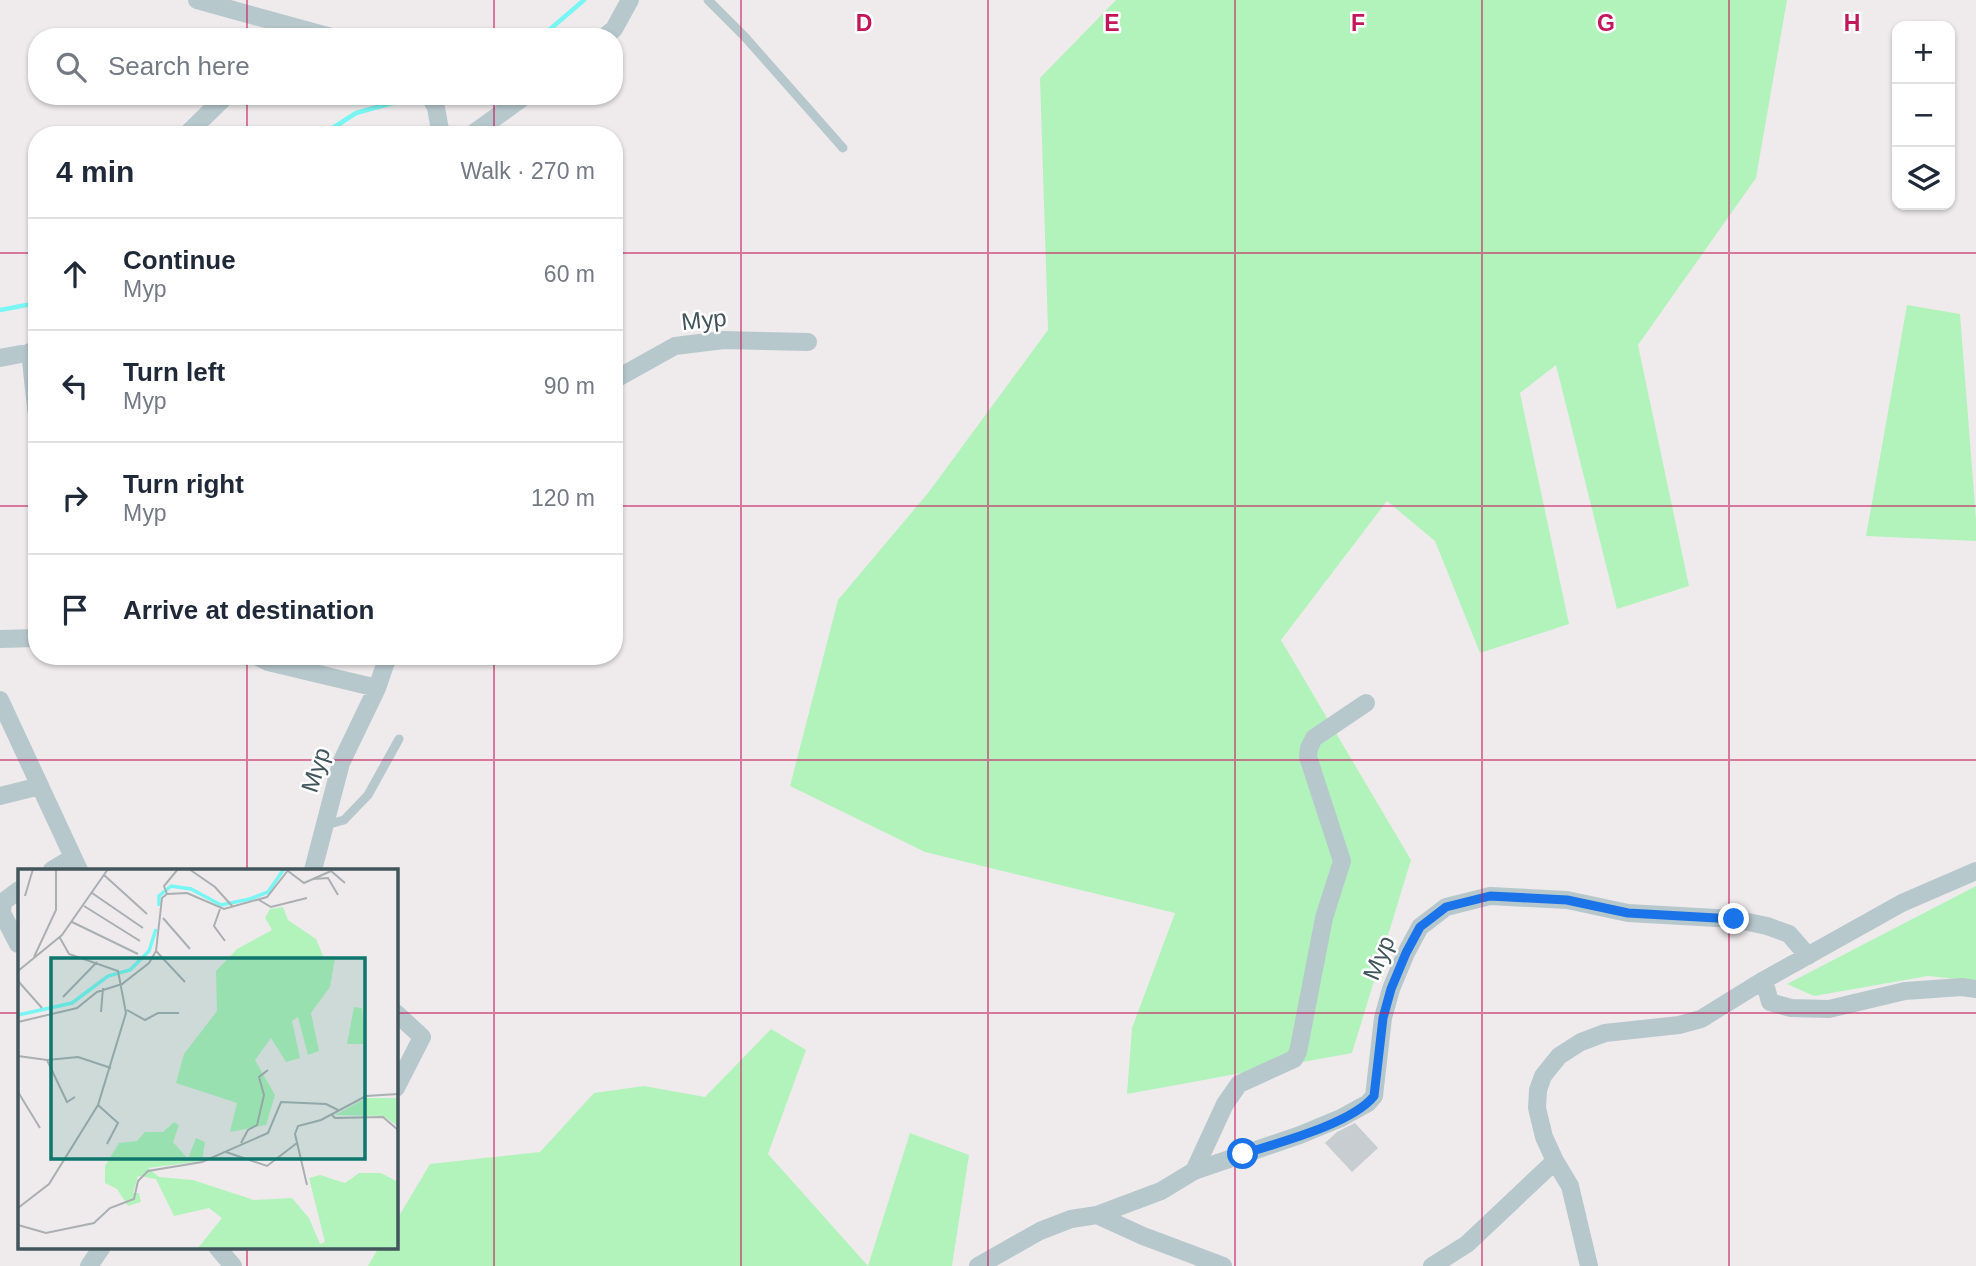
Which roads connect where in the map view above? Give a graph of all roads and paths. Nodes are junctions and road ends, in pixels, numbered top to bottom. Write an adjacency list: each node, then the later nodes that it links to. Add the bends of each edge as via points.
1 (197, 0): 4 (street)
2 (631, 0): 5 (street)
3 (708, 0): 12 (lane)
4 (278, 28)
5 (615, 28)
6 (217, 105): 9 (street)
7 (434, 105): 10 (street)
8 (513, 105): 11 (street)
9 (195, 126)
10 (439, 126)
11 (483, 126)
12 (843, 148)
13 (807, 342): 16 (street, Мур, via 724,340 675,346)
14 (28, 353): 15 (street)
15 (0, 358)
16 (623, 375)
17 (28, 638): 18 (street)
18 (0, 639)
19 (281, 665): 21 (street)
20 (385, 665): 21 (street, Мур)
21 (377, 688): 27 (street, Мур, via 341,763)
22 (0, 700): 25 (street)
23 (1366, 703): 40 (street, via 1314,738 1309,748 1342,861 1324,918 1298,1052 1294,1059 1239,1084)
24 (399, 739): 27 (lane, via 368,795 344,820)
25 (40, 786): 26 (street); 28 (street)
26 (0, 796)
27 (325, 825): 30 (street, Мур)
28 (76, 864): 29 (street)
29 (56, 869)
30 (313, 869)
31 (1976, 871): 34 (street, via 1902,903)
32 (18, 891): 33 (street, via 3,902 2,913)
33 (18, 944)
34 (1808, 956): 35 (street); 40 (street, Мур, via 1789,934 1734,919 1628,913 1567,900 1490,896 1446,907 1420,927 1391,989 1374,1096 1368,1103 1300,1135)
35 (1764, 980): 36 (street, via 1770,1002 1791,1008 1829,1009 1905,991); 39 (street, via 1700,1019 1605,1033 1559,1056 1543,1076 1537,1108)
36 (1976, 989)
37 (397, 1014): 38 (street, via 422,1037)
38 (397, 1086)
39 (1555, 1161): 48 (street, via 1467,1244); 49 (street, via 1570,1186)
40 (1194, 1171): 41 (street, Мур, via 1161,1191)
41 (1097, 1215): 46 (street, Мур, via 1040,1231); 47 (street)
42 (101, 1248): 44 (street)
43 (218, 1248): 45 (street)
44 (89, 1266)
45 (233, 1266)
46 (978, 1266)
47 (1223, 1266)
48 (1432, 1266)
49 (1589, 1266)

